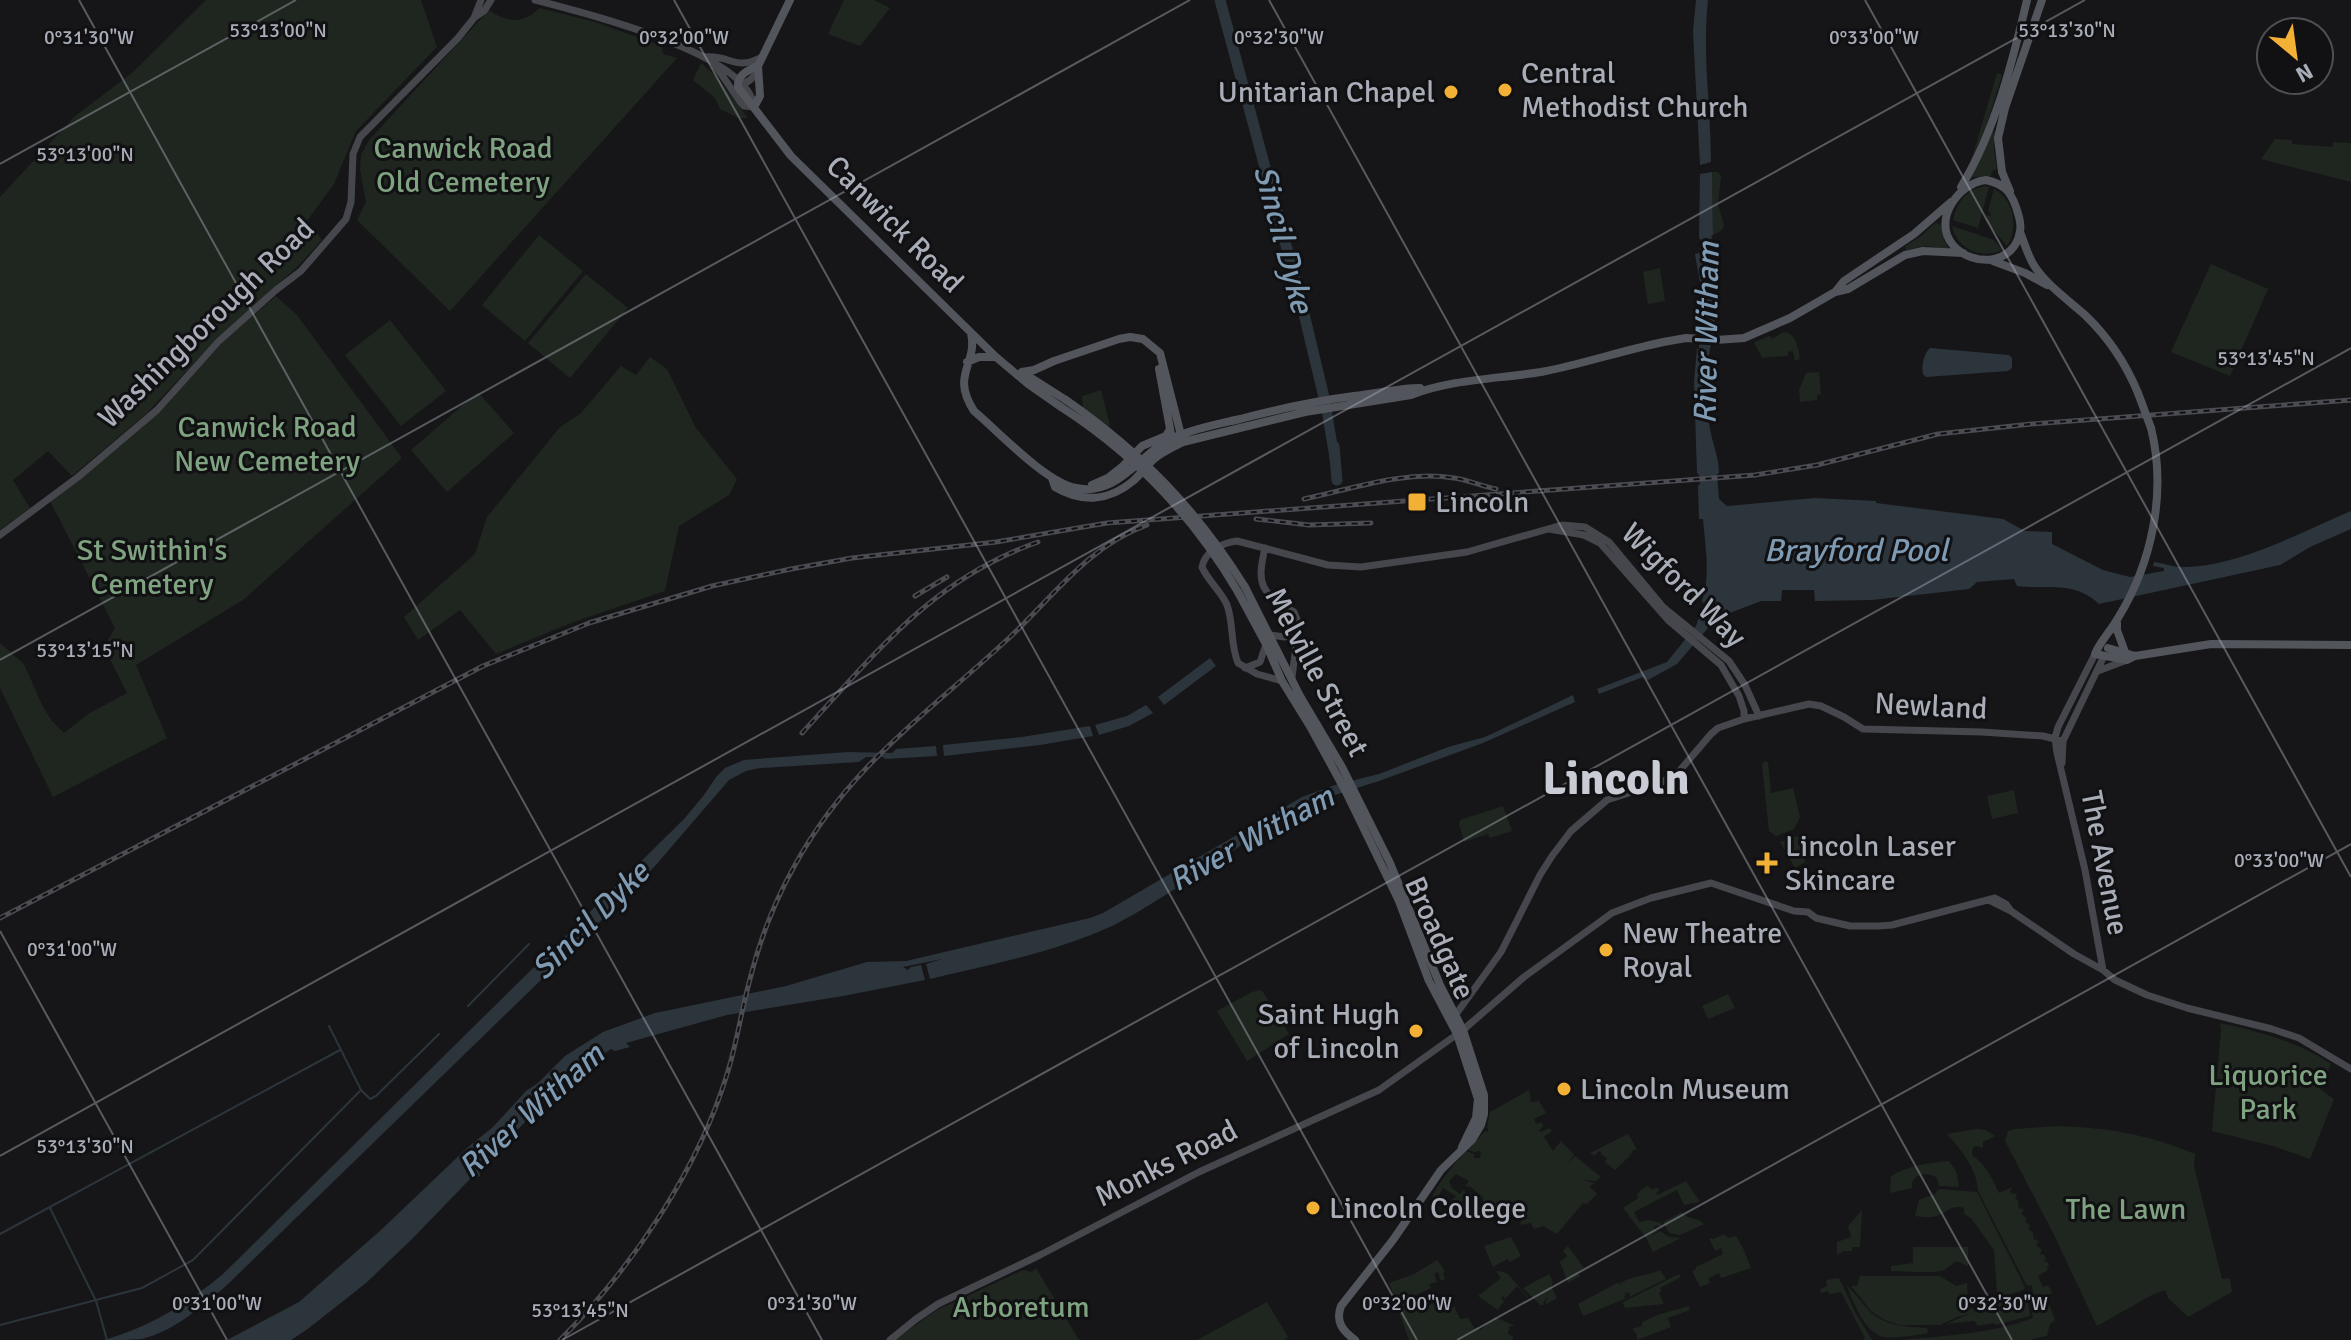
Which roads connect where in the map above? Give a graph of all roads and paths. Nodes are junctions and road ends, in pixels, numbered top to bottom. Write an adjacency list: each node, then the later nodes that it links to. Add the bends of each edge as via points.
1 (481, 0): 7 (main road, Washingborough Road)
2 (491, 0): 7 (main road)
3 (535, 0): 9 (main road, Canwick Road, via 624,25)
4 (790, 0): 8 (main road)
5 (2042, 0): 15 (main road, via 1998,138)
6 (2027, 2): 16 (main road, via 1988,133)
7 (474, 18): 32 (main road, Washingborough Road, via 360,137 353,154 346,219 301,271 218,342 157,410)
8 (762, 56): 9 (main road, via 741,64); 11 (main road)
9 (704, 57): 10 (main road, Canwick Road)
10 (715, 65): 12 (main road, Canwick Road); 13 (main road, Canwick Road)
11 (758, 66): 13 (main road); 14 (main road, via 760,96)
12 (725, 80): 13 (main road); 14 (main road, Canwick Road, via 744,106)
13 (739, 83): 14 (main road)
14 (754, 107): 22 (main road, Canwick Road, via 791,156)
15 (2010, 192): 16 (main road, via 1986,180 1965,187); 17 (main road)
16 (1955, 198): 18 (main road, via 1947,232); 20 (main road)
17 (2020, 232): 19 (main road, via 2011,250); 21 (main road, via 2032,263)
18 (1963, 253): 19 (main road); 20 (main road, via 1905,255)
19 (1993, 261): 21 (main road)
20 (1835, 292): 30 (main road, via 1744,338 1659,343 1527,374 1319,404)
21 (2058, 292): 36 (main road, bridge, via 2113,346 2151,428 2156,470 2151,538)
22 (971, 333): 23 (main road, Canwick Road); 24 (main road)
23 (996, 357): 24 (main road); 26 (main road, Canwick Road)
24 (967, 362): 31 (main road, via 963,386 974,411)
25 (1049, 364): 27 (main road); 28 (main road); 30 (main road, via 1119,339 1137,337 1150,343)
26 (1010, 367): 27 (main road, Canwick Road); 29 (main road, Canwick Road, via 1028,384)
27 (1022, 372): 28 (main road, Canwick Road)
28 (1049, 388): 29 (main road, Canwick Road)
29 (1064, 403): 34 (main road, bridge, via 1120,439 1164,481 1213,539)
30 (1176, 438): 31 (main road, via 1166,436 1142,446 1108,478 1080,489); 31 (main road, via 1135,479 1100,499 1066,493)
31 (1052, 478)
32 (0, 535)
33 (1265, 548): 35 (main road, via 1260,567 1264,587 1278,604 1294,612); 38 (main road, Wigford Way, via 1342,567 1467,552 1549,529 1577,533 1600,543 1647,598); 43 (main road, via 1226,543 1202,564 1225,602 1236,658)
34 (1241, 590): 37 (main road, Melville Street); 39 (main road, Melville Street)
35 (1299, 624): 37 (main road, via 1285,637); 45 (main road)
36 (2117, 626): 41 (main road); 42 (main road)
37 (1270, 635): 45 (main road, Melville Street)
38 (1700, 642): 46 (main road, Wigford Way, via 1729,661); 47 (main road, Wigford Way, via 1730,678)
39 (1266, 644): 43 (main road, via 1260,662); 45 (main road, Melville Street)
40 (2351, 645): 42 (main road, via 2211,644)
41 (2101, 652): 42 (main road); 44 (main road); 48 (main road, via 2064,715)
42 (2129, 656): 44 (main road)
43 (1245, 668): 45 (main road)
44 (2096, 672): 48 (main road)
45 (1287, 679): 49 (main road, Melville Street)
46 (1759, 716): 47 (main road, Newland); 48 (main road, Newland, via 1809,704 1863,729)
47 (1744, 719): 51 (main road, Newland, via 1718,728 1676,775 1614,796 1571,831 1501,952)
48 (2059, 739): 50 (main road, The Avenue)
49 (1349, 791): 51 (main road, Broadgate)
50 (2103, 970): 52 (main road, Monks Road, via 1997,898 1892,925 1850,926 1713,883 1612,913); 53 (main road, via 2164,1001 2299,1038)
51 (1453, 1018): 52 (main road, Broadgate)
52 (1460, 1032): 54 (main road, Monks Road, via 1379,1090 1221,1161 938,1304); 55 (main road, Broadgate, via 1478,1099 1476,1118 1461,1148 1341,1306 1338,1319)
53 (2351, 1069)
54 (890, 1340)
55 (1355, 1340)

